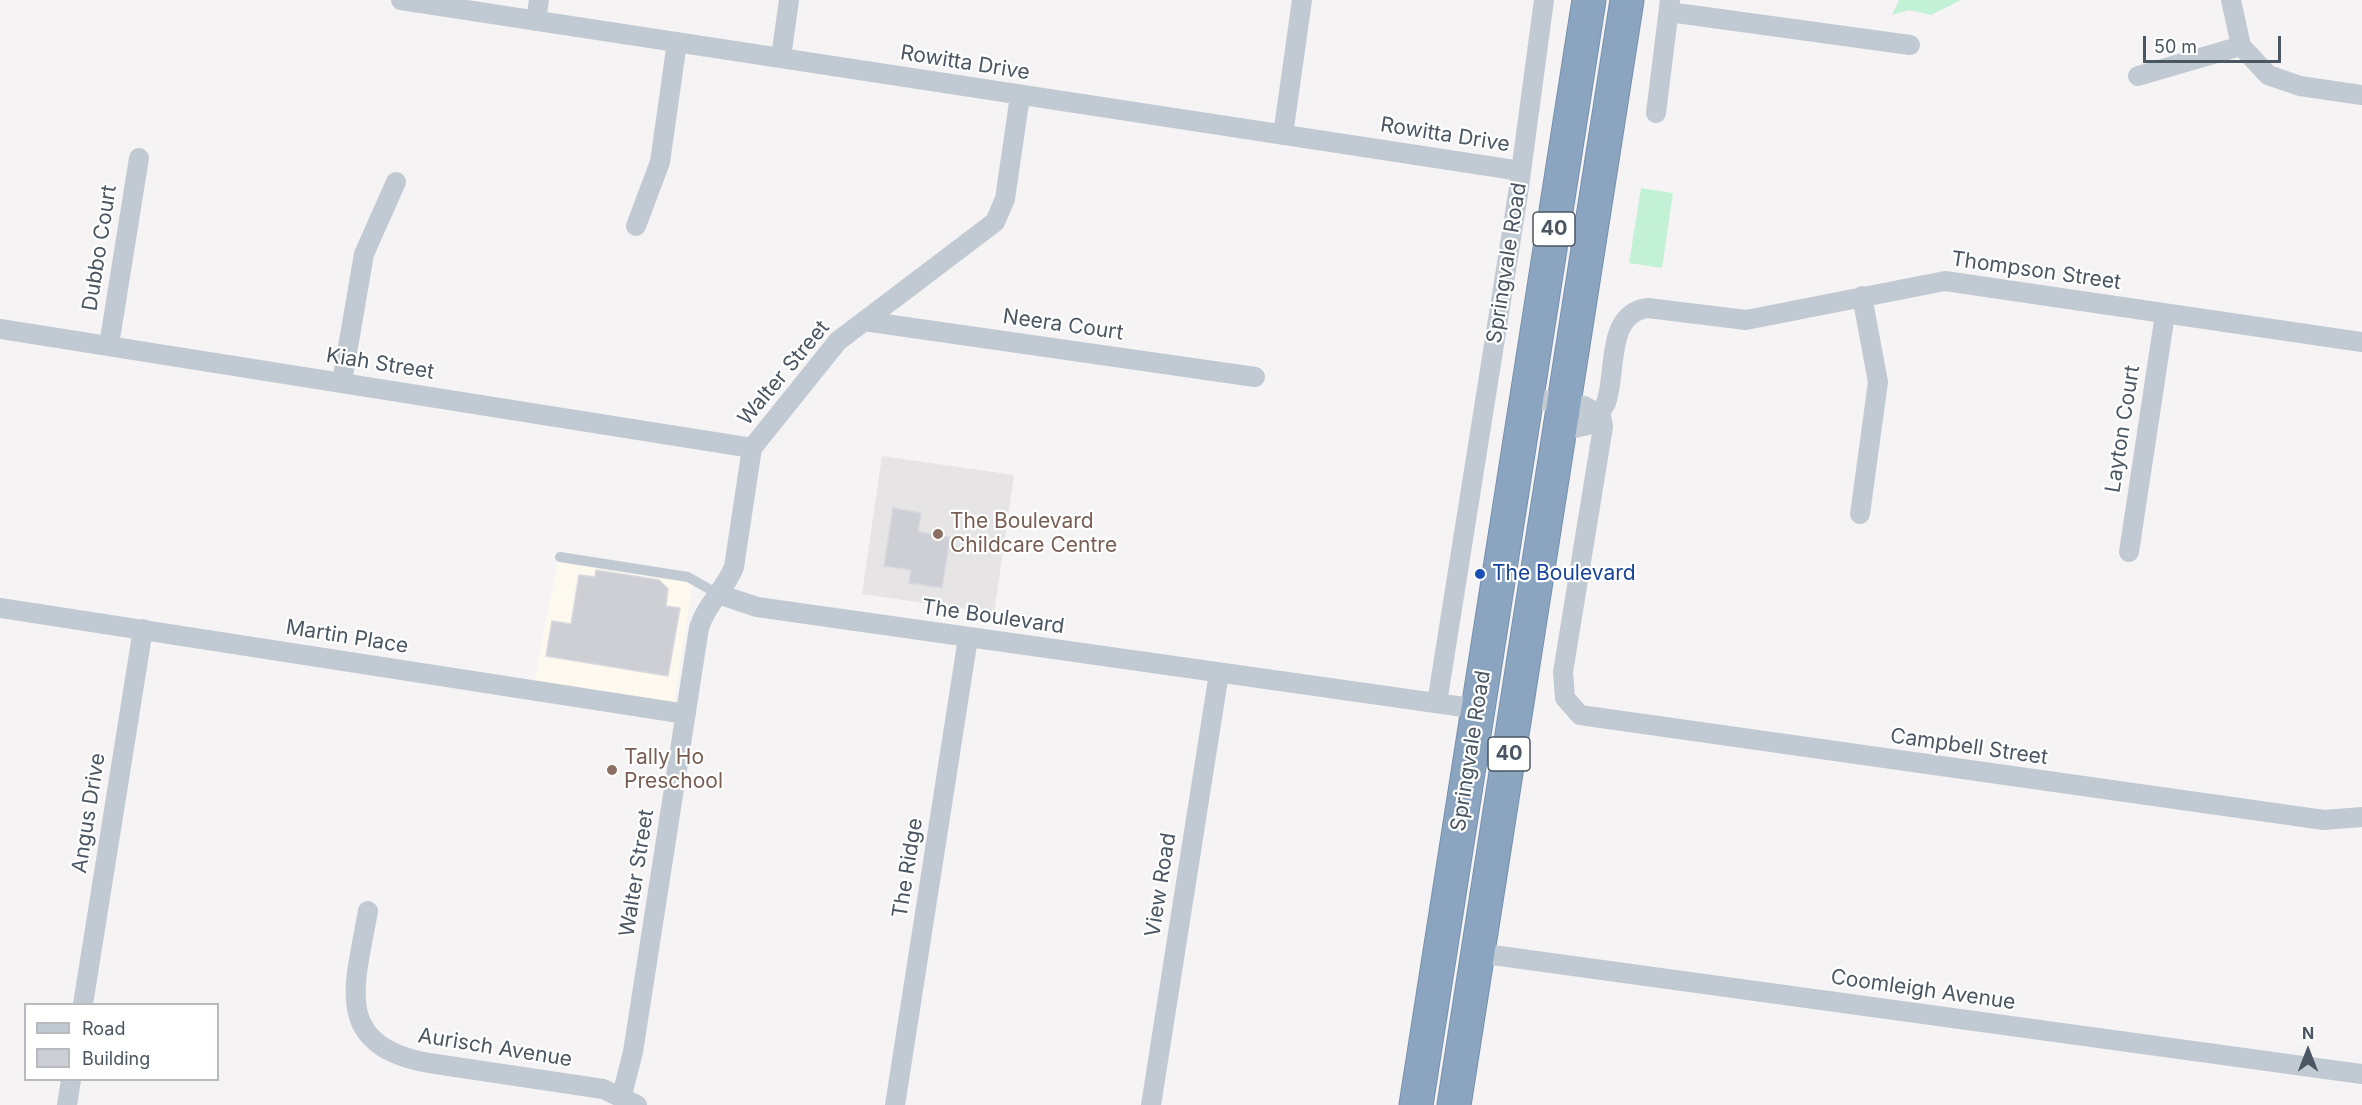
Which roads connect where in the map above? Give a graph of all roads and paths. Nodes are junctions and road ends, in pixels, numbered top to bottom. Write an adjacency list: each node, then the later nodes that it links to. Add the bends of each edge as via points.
1 (401, 0): 10 (street, Rowitta Drive)
2 (539, 0): 10 (street)
3 (789, 0): 14 (street)
4 (1302, 0): 19 (street)
5 (1544, 0): 21 (street, Springvale Road)
6 (1589, 0): 32 (highway, Springvale Road / 40)
7 (1627, 0): 34 (highway, Springvale Road / 40)
8 (2231, 0): 13 (street)
9 (1669, 6): 12 (street); 18 (street)
10 (537, 21): 11 (street, Rowitta Drive)
11 (677, 42): 14 (street, Rowitta Drive); 23 (street, via 660,162)
12 (1911, 45)
13 (2241, 46): 15 (street); 16 (street, via 2268,75 2300,86)
14 (781, 57): 17 (street, Rowitta Drive)
15 (2139, 75)
16 (2362, 95)
17 (1020, 96): 19 (street, Rowitta Drive); 26 (street, Walter Street, via 1005,199 995,222)
18 (1656, 113)
19 (1283, 135): 21 (street, Rowitta Drive)
20 (139, 158): 29 (street, Dubbo Court)
21 (1521, 171): 44 (street, Springvale Road)
22 (396, 182): 31 (street, via 364,254)
23 (636, 226)
24 (1862, 296): 25 (street, Thompson Street, via 1945,281); 33 (street, Thompson Street, via 1746,320 1654,308 1634,312 1620,326 1608,393); 36 (street, via 1878,381)
25 (2166, 314): 28 (street, Thompson Street); 37 (street, Layton Court)
26 (864, 321): 30 (street, Neera Court); 35 (street, Walter Street, via 838,341)
27 (0, 329): 29 (street, Kiah Street)
28 (2362, 342)
29 (109, 345): 31 (street, Kiah Street)
30 (1255, 377)
31 (342, 382): 35 (street, Kiah Street)
32 (1527, 398): 34 (street); 45 (highway, Springvale Road / 40)
33 (1598, 412): 34 (street, via 1584,406); 34 (street, via 1588,425); 47 (street, Campbell Street, via 1603,427 1563,672 1563,690 1572,709 1585,717 2324,820)
34 (1562, 417): 49 (highway, Springvale Road / 40)
35 (752, 448): 39 (street, Walter Street, via 734,567)
36 (1860, 513)
37 (2128, 552)
38 (560, 557): 39 (lane, via 688,577)
39 (717, 594): 42 (street, The Boulevard, via 757,607); 46 (street, Walter Street, via 705,610 699,628)
40 (0, 608): 41 (street, Martin Place)
41 (143, 629): 46 (street, Martin Place); 50 (street, Angus Drive)
42 (968, 638): 43 (street, The Boulevard); 55 (street, The Ridge)
43 (1219, 673): 44 (street, The Boulevard); 56 (street, View Road)
44 (1437, 703): 45 (street, The Boulevard)
45 (1478, 709): 57 (highway, Springvale Road / 40)
46 (686, 714): 53 (street, Walter Street, via 633,1052)
47 (2361, 811)
48 (368, 911): 53 (street, Aurisch Avenue, via 356,1005 368,1034 385,1050 418,1061 592,1087)
49 (1478, 953): 51 (street, Coomleigh Avenue); 58 (highway, Springvale Road / 40)
50 (83, 1003)
51 (2362, 1074)
52 (71, 1081): 54 (street)
53 (630, 1100)
54 (67, 1105)
55 (895, 1105)
56 (1151, 1105)
57 (1416, 1105)
58 (1454, 1105)

